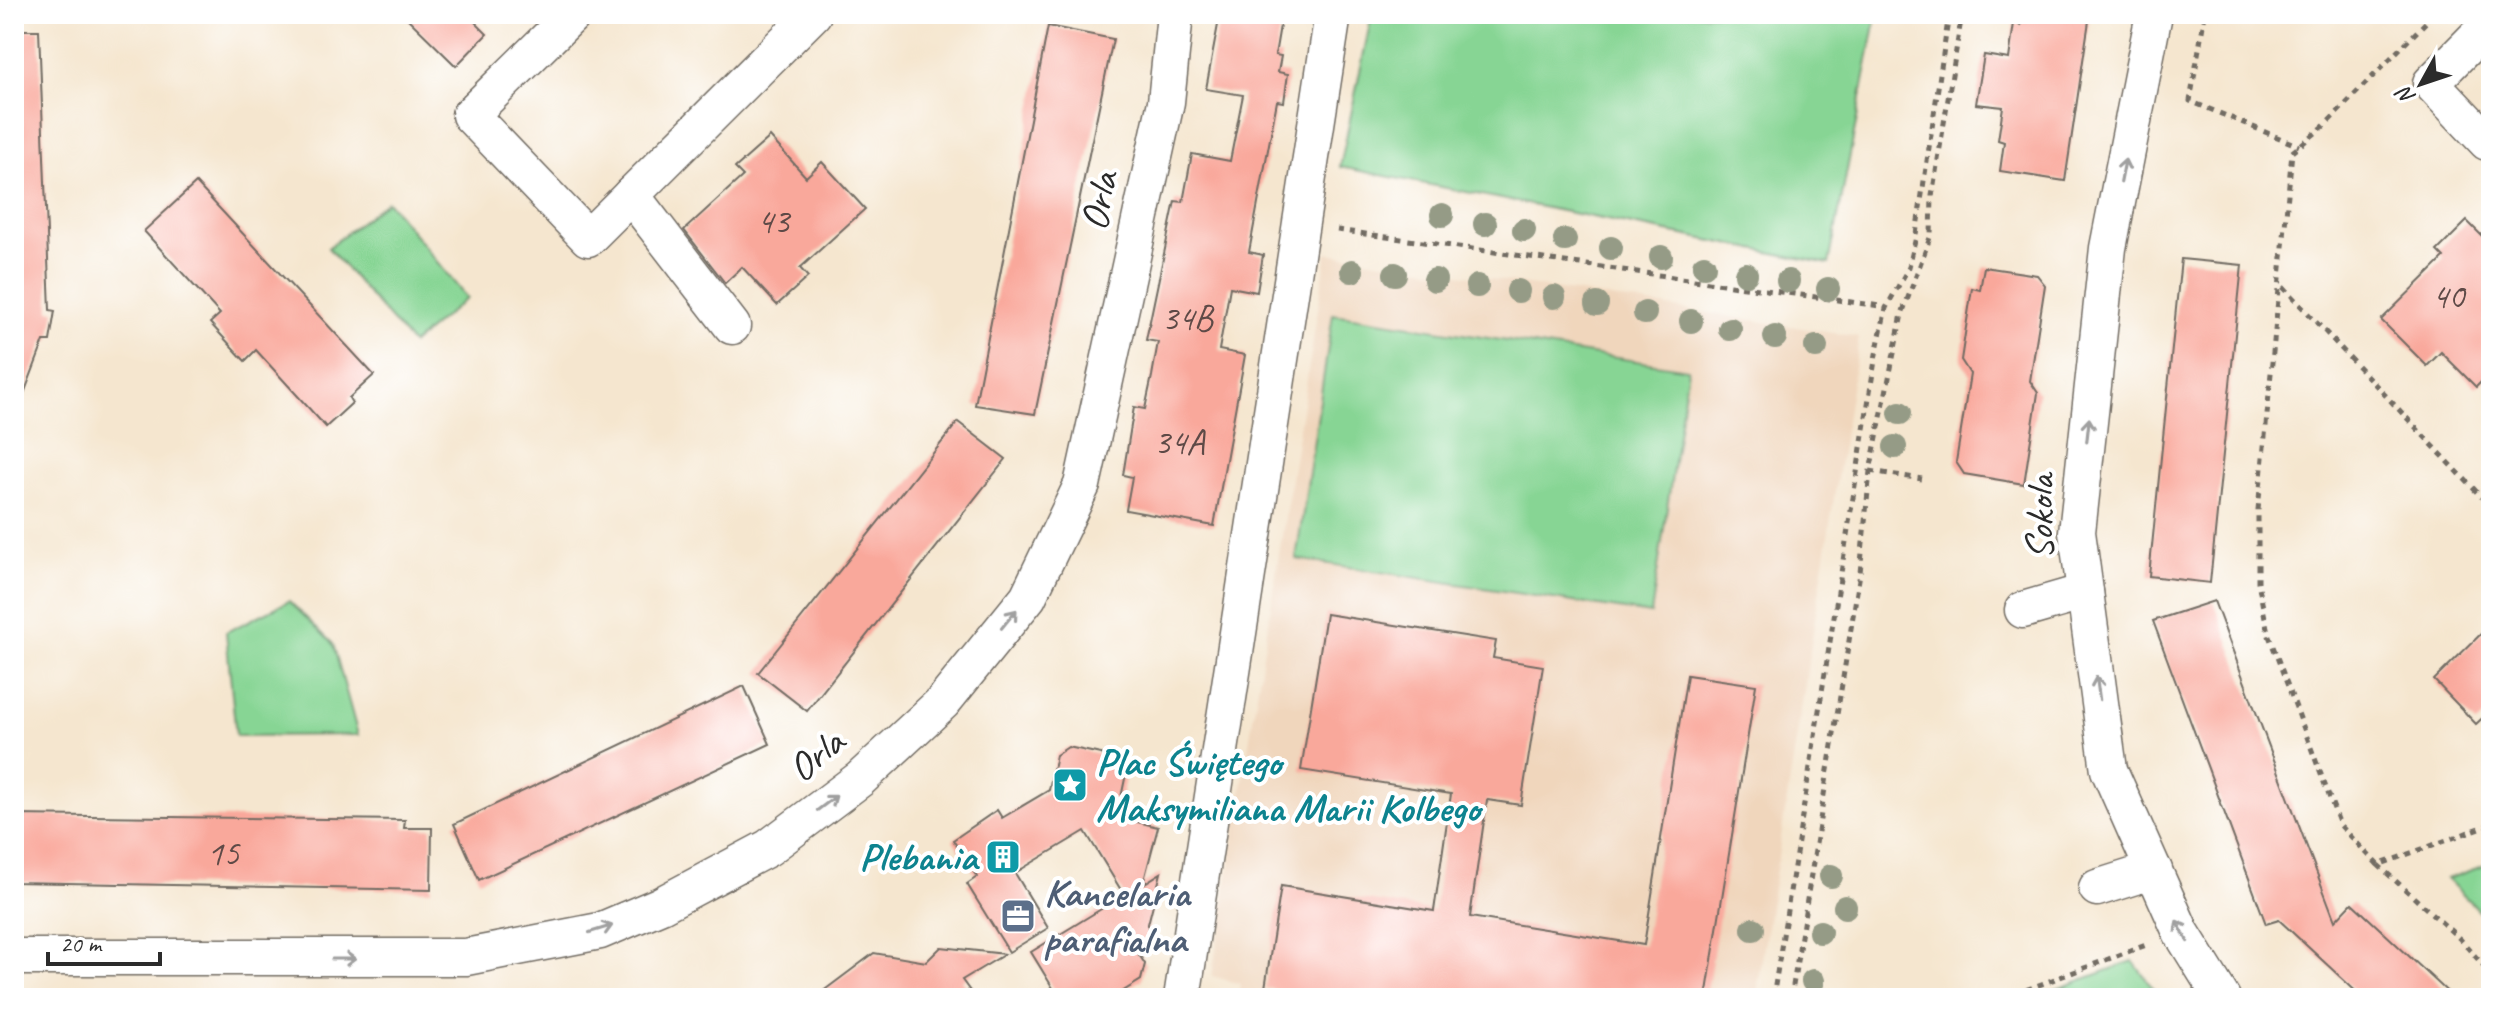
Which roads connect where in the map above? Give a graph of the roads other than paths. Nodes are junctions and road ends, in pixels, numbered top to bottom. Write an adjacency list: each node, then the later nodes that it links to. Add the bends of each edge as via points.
1 (573, 14): 8 (street, via 470,115 588,238)
2 (813, 14): 8 (street)
3 (1175, 14): 14 (street, Orla, one-way to 3, via 466,957 600,931 768,848 860,779 943,702 1028,597 1082,485 1166,102)
4 (1333, 14): 15 (street)
5 (2154, 14): 10 (street, Sokola, one-way to 5, via 2077,532 2108,248)
6 (2491, 22): 7 (street, via 2431,83)
7 (2490, 142)
8 (631, 195): 9 (street)
9 (732, 326)
10 (2085, 592): 11 (street); 12 (street, Sokola, one-way to 10, via 2109,770)
11 (2023, 610)
12 (2154, 870): 13 (street); 16 (street, Sokola, one-way to 12, via 2181,932)
13 (2097, 888)
14 (14, 957)
15 (1182, 998)
16 (2222, 998)

